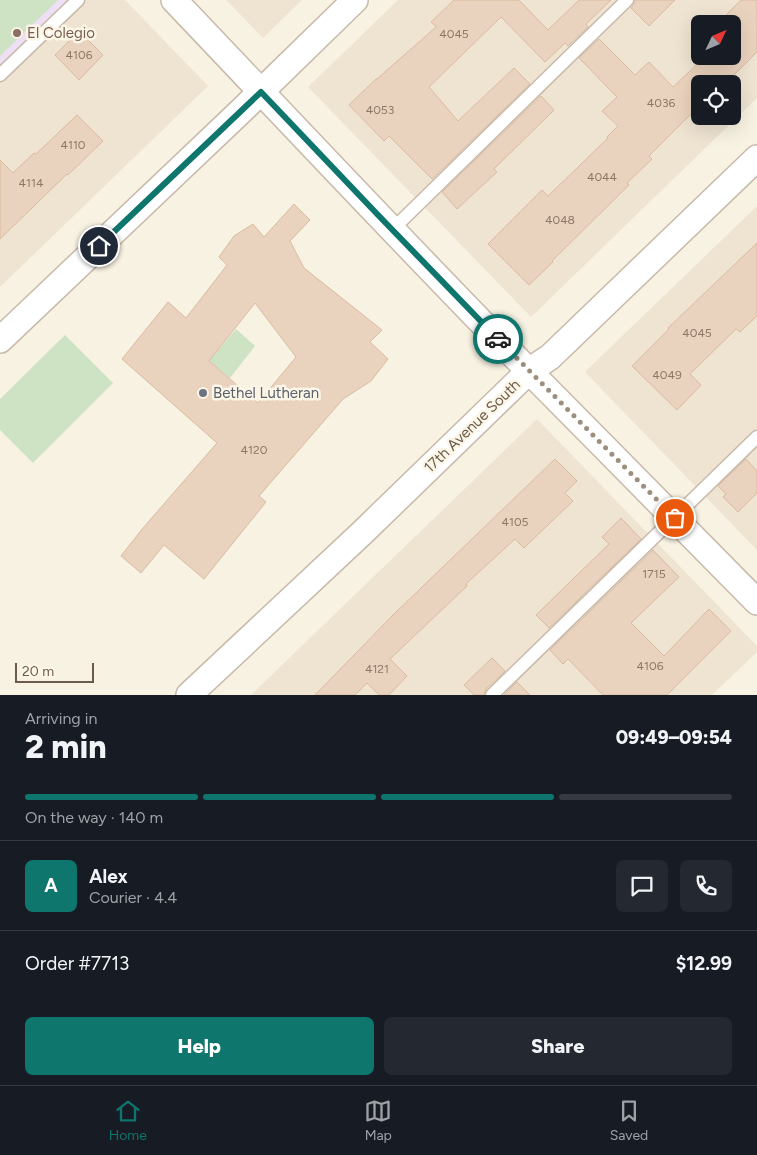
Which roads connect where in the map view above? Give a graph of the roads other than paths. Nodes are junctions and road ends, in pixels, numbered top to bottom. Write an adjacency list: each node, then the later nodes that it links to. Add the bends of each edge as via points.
1 (78, 0): 5 (lane)
2 (174, 0): 6 (street)
3 (356, 0): 6 (street)
4 (627, 0): 8 (lane)
5 (0, 75)
6 (261, 92): 8 (street); 9 (street)
7 (757, 158): 10 (street, 17th Avenue South, via 550,357)
8 (392, 230): 10 (street)
9 (0, 340)
10 (529, 371): 12 (street); 14 (street, 17th Avenue South)
11 (757, 437): 12 (lane)
12 (675, 518): 13 (street); 15 (lane)
13 (757, 602)
14 (189, 695)
15 (492, 695)

